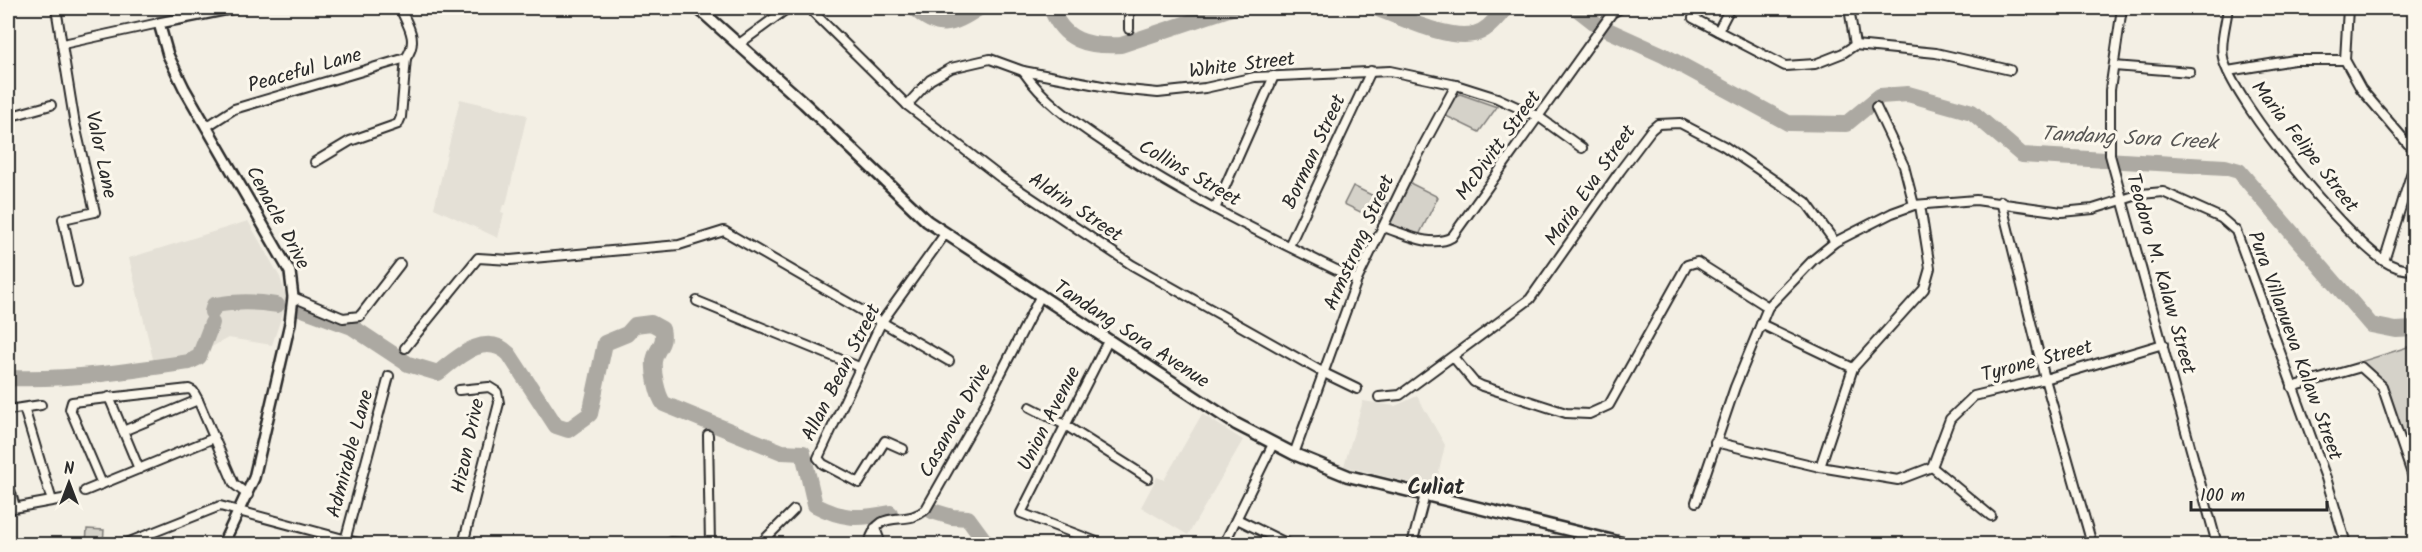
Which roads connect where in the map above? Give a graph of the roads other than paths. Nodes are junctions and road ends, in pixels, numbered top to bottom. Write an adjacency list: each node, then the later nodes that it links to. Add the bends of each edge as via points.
1 (56, 8): 19 (street, Valor Lane)
2 (234, 8): 16 (street)
3 (400, 8): 22 (street, via 414,48)
4 (698, 8): 20 (main road, Tandang Sora Avenue)
5 (788, 8): 20 (street)
6 (808, 8): 33 (street, Aldrin Street)
7 (1129, 8): 17 (street)
8 (1621, 8): 14 (street, McDivitt Street)
9 (1730, 8): 18 (street)
10 (1849, 8): 21 (street)
11 (2122, 8): 24 (street, Teodoro M. Kalaw Street)
12 (2228, 8): 28 (street, Maria Felipe Street, via 2222,52)
13 (2348, 8): 23 (street)
14 (1609, 10): 36 (street, McDivitt Street, via 1599,34)
15 (1693, 18): 18 (street)
16 (159, 23): 19 (street); 37 (street, Cenacle Drive, via 168,55)
17 (1129, 29)
18 (1718, 31): 21 (street, via 1785,66 1815,64)
19 (63, 44): 54 (street, Valor Lane, via 75,125 95,212 63,219)
20 (739, 44): 47 (main road, Tandang Sora Avenue, via 902,200)
21 (1855, 45): 25 (street, via 1936,52)
22 (406, 58): 37 (street, Peaceful Lane, via 234,109); 40 (street, via 398,123 350,141)
23 (2345, 60): 28 (street, via 2294,60); 39 (street, via 2361,89)
24 (2114, 66): 29 (street); 43 (street, Teodoro M. Kalaw Street, via 2110,155)
25 (2010, 70)
26 (1023, 71): 30 (street, White Street, via 1158,93); 33 (street, White Street, via 990,59 951,68 930,80); 45 (street, Collins Street, via 1040,95 1066,117)
27 (1371, 71): 30 (street, White Street); 31 (street, White Street, via 1390,71); 49 (street, Borman Street)
28 (2228, 71): 50 (street, Maria Felipe Street, via 2238,92 2284,154 2351,232)
29 (2190, 72)
30 (1274, 76): 45 (street)
31 (1456, 85): 36 (street, White Street); 46 (street, Armstrong Street)
32 (51, 105): 35 (street)
33 (907, 105): 68 (street, Aldrin Street, via 1092,241)
34 (1876, 107): 44 (street, via 1904,166)
35 (8, 117)
36 (1539, 117): 38 (street, White Street); 46 (street, McDivitt Street, via 1452,237 1429,241)
37 (206, 128): 55 (street, Cenacle Drive, via 290,272)
38 (1582, 148)
39 (2415, 148)
40 (315, 162)
41 (2415, 165): 50 (street)
42 (2001, 201): 43 (street, Pura Villanueva Kalaw Street, via 2062,212); 44 (street, Pura Villanueva Kalaw Street); 70 (street)
43 (2123, 202): 62 (street, Teodoro M. Kalaw Street); 71 (street, Pura Villanueva Kalaw Street, via 2163,192 2220,218 2236,231)
44 (1917, 205): 48 (street, Pura Villanueva Kalaw Street); 67 (street, via 1930,268 1924,289)
45 (1215, 209): 49 (street, Collins Street)
46 (1383, 227): 53 (street, Armstrong Street)
47 (945, 234): 56 (main road, Tandang Sora Avenue); 59 (street, Allan Bean Street)
48 (1835, 242): 58 (street, Pura Villanueva Kalaw Street); 64 (street, Maria Eva Street, via 1806,202 1724,146 1680,123 1658,124 1620,171 1530,300)
49 (1289, 246): 53 (street, Collins Street)
50 (2384, 261): 52 (street, Maria Felipe Street, via 2404,270)
51 (400, 264): 55 (street, via 360,316 343,318)
52 (2415, 270)
53 (1357, 280): 68 (street, Armstrong Street)
54 (77, 283)
55 (293, 297): 97 (street, Cenacle Drive)
56 (1040, 297): 61 (main road, Tandang Sora Avenue); 107 (street, Casanova Drive, via 926,509 912,518 892,518)
57 (697, 301): 66 (street)
58 (1768, 307): 60 (street, Pura Villanueva Kalaw Street); 64 (street, via 1697,262 1688,265 1609,405 1589,414 1566,413 1482,386)
59 (881, 323): 63 (street, via 728,232 679,244 510,260 474,259); 65 (street); 66 (street, Allan Bean Street)
60 (1761, 324): 67 (street); 85 (street, Pura Villanueva Kalaw Street)
61 (1108, 341): 81 (street, Union Avenue); 86 (main road, Tandang Sora Avenue)
62 (2163, 344): 70 (street, Tyrone Street); 127 (street, Teodoro M. Kalaw Street)
63 (405, 348)
64 (1454, 358): 75 (street, Maria Eva Street, via 1400,395)
65 (949, 361)
66 (859, 367): 87 (street, Allan Bean Street, via 818,458 859,483 885,441)
67 (1853, 368): 89 (street)
68 (1324, 373): 72 (street, Aldrin Street); 88 (street, Armstrong Street)
69 (389, 376): 109 (street, Admirable Lane)
70 (2045, 379): 90 (street, Tyrone Street, via 1974,396 1950,418); 126 (street)
71 (2292, 387): 92 (street, via 2361,367 2382,386); 128 (street, Pura Villanueva Kalaw Street)
72 (1358, 388)
73 (459, 390): 115 (street, Hizon Drive, via 489,387 497,392 499,403)
74 (109, 397): 76 (street, via 189,389); 82 (street); 95 (street, via 76,400 70,405)
75 (1379, 397)
76 (198, 400): 82 (street); 84 (street)
77 (41, 405): 79 (street)
78 (1030, 407): 81 (street)
79 (24, 408): 80 (street); 100 (street)
80 (8, 410)
81 (1065, 425): 93 (street); 121 (street, Union Avenue, via 1021,513)
82 (123, 431): 91 (street)
83 (708, 435): 116 (street)
84 (214, 438): 91 (street); 97 (street, via 234,484)
85 (1715, 442): 89 (street); 101 (street, Pura Villanueva Kalaw Street)
86 (1273, 444): 88 (main road, Tandang Sora Avenue); 106 (street)
87 (903, 449)
88 (1294, 454): 98 (main road, Tandang Sora Avenue, via 1348,476)
89 (1820, 467): 90 (street, via 1898,480)
90 (1932, 467): 105 (street)
91 (139, 469): 95 (street)
92 (2415, 474)
93 (1148, 478)
94 (8, 483): 102 (street)
95 (102, 484): 96 (street)
96 (85, 491)
97 (248, 495): 104 (street, Cenacle Drive)
98 (1425, 495): 124 (street); 125 (main road, Tandang Sora Avenue)
99 (68, 498): 100 (street)
100 (52, 501): 102 (street)
101 (1696, 502)
102 (11, 508)
103 (794, 510): 118 (street)
104 (240, 512): 109 (street); 112 (street, via 220,506); 113 (street, Cenacle Drive)
105 (1991, 516)
106 (1237, 519): 122 (street); 123 (street)
107 (875, 528): 119 (street); 120 (street)
108 (8, 540): 111 (street)
109 (345, 541): 114 (street)
110 (670, 542): 116 (street)
111 (9, 544)
112 (124, 544)
113 (223, 544)
114 (362, 544)
115 (463, 544)
116 (710, 544): 117 (street)
117 (722, 544)
118 (760, 544)
119 (869, 544)
120 (881, 544)
121 (1102, 544)
122 (1224, 544)
123 (1288, 544)
124 (1412, 544)
125 (1626, 544)
126 (2092, 544)
127 (2217, 544)
128 (2346, 544)
129 (2372, 544): 130 (street)
130 (2404, 544)

